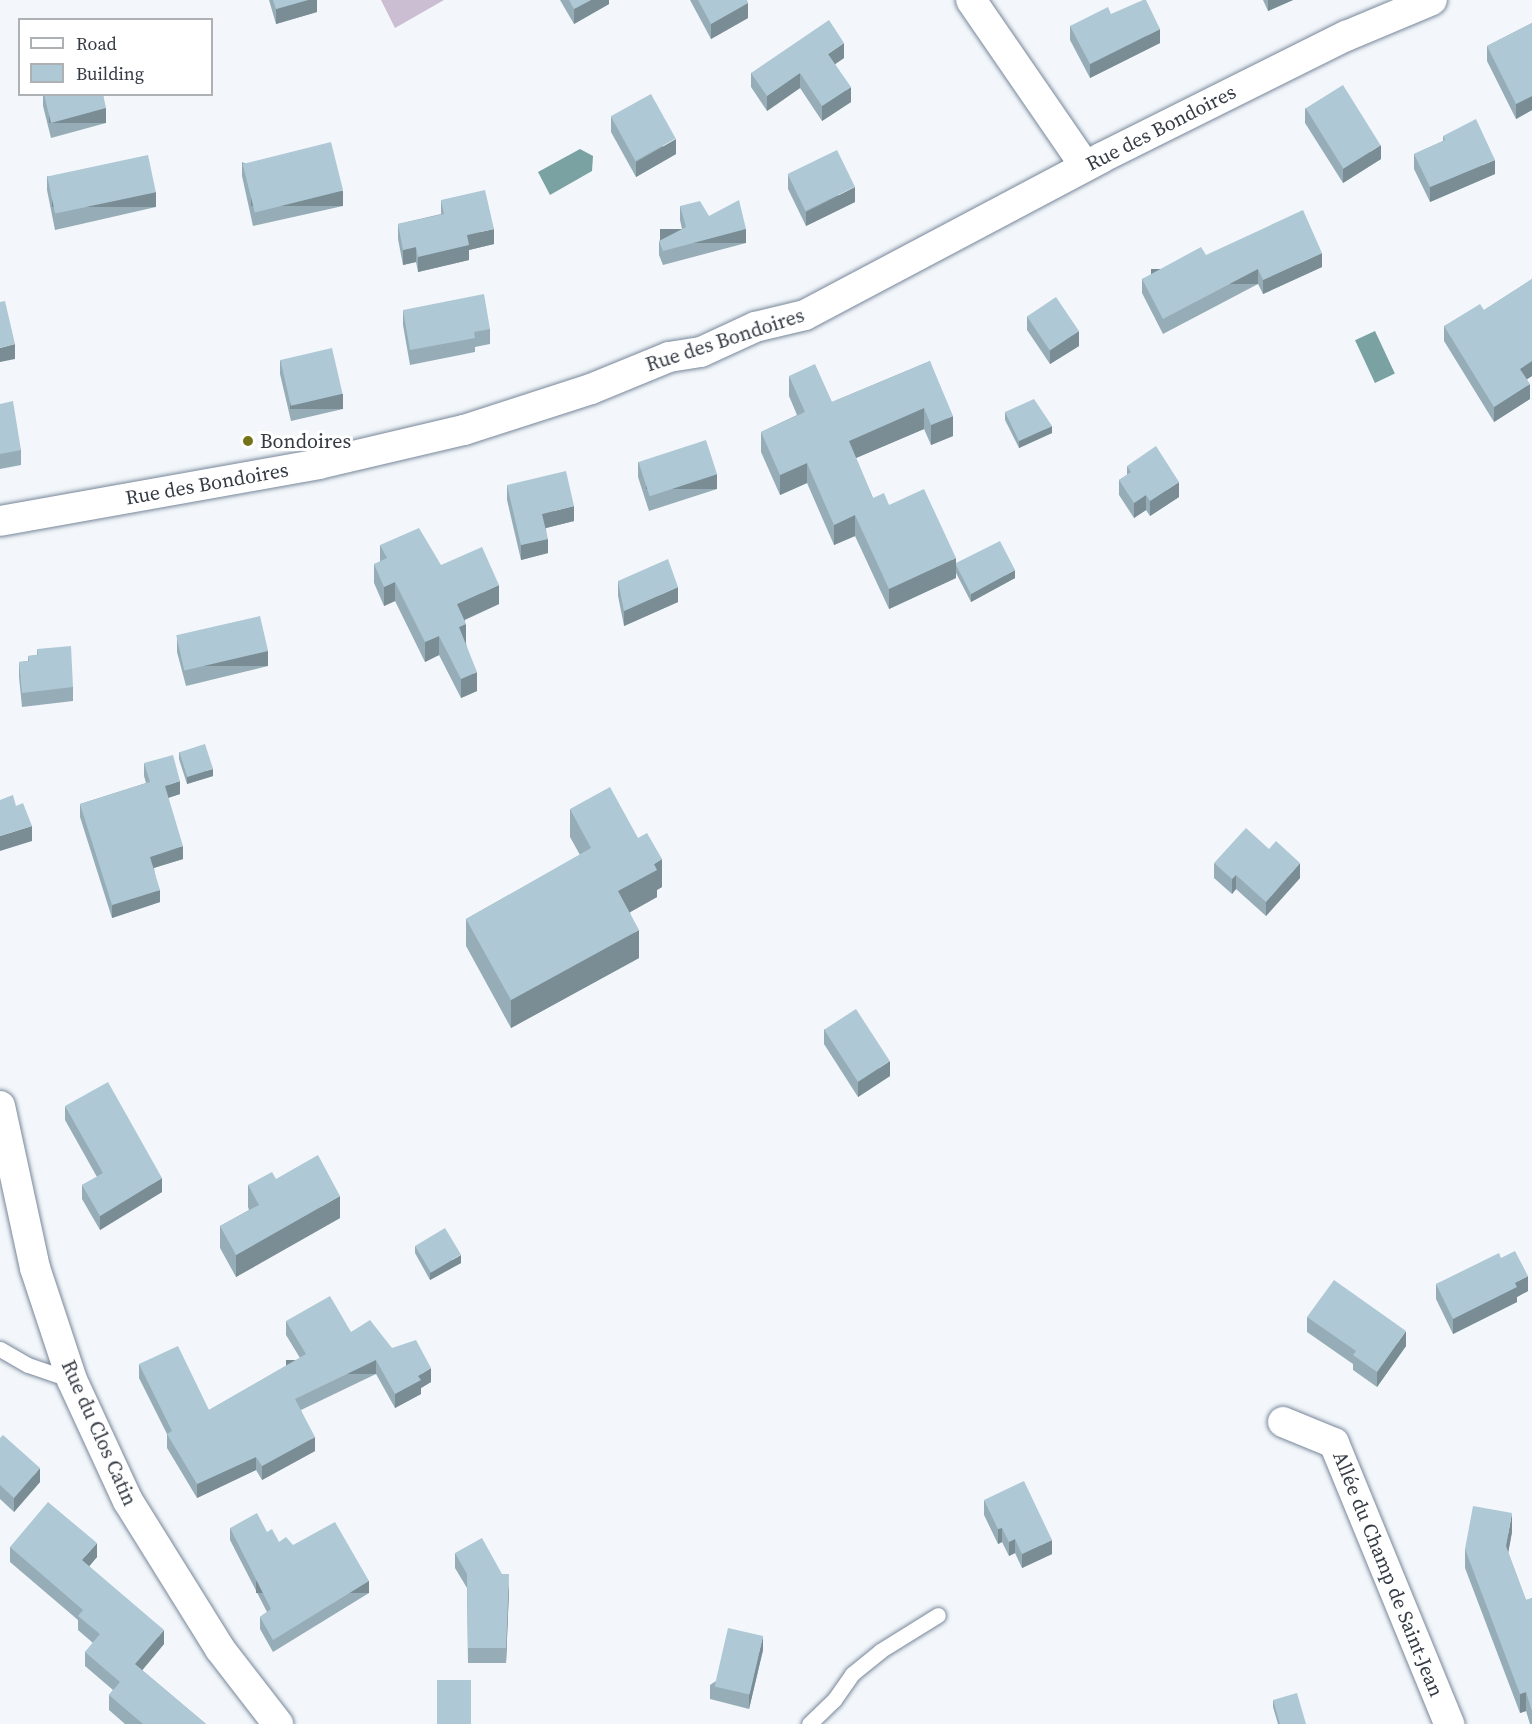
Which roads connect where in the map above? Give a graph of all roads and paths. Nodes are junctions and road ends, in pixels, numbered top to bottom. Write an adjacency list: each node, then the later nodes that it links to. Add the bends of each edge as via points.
1 (971, 0): 3 (street)
2 (1432, 0): 3 (street, Rue des Bondoires, via 1346,36)
3 (1084, 166): 4 (street, Rue des Bondoires, via 805,315 755,327 701,352 669,357 591,390 464,430 319,464)
4 (0, 521)
5 (0, 1106): 7 (street, Rue du Clos Catin, via 35,1268)
6 (0, 1349): 7 (lane, via 28,1365)
7 (72, 1380): 10 (street, Rue du Clos Catin, via 128,1501 220,1649)
8 (1283, 1422): 12 (street, Allée du Champ de Saint-Jean, via 1334,1443)
9 (938, 1615): 11 (lane, via 880,1651 852,1674 834,1700)
10 (278, 1724)
11 (809, 1724)
12 (1449, 1724)

